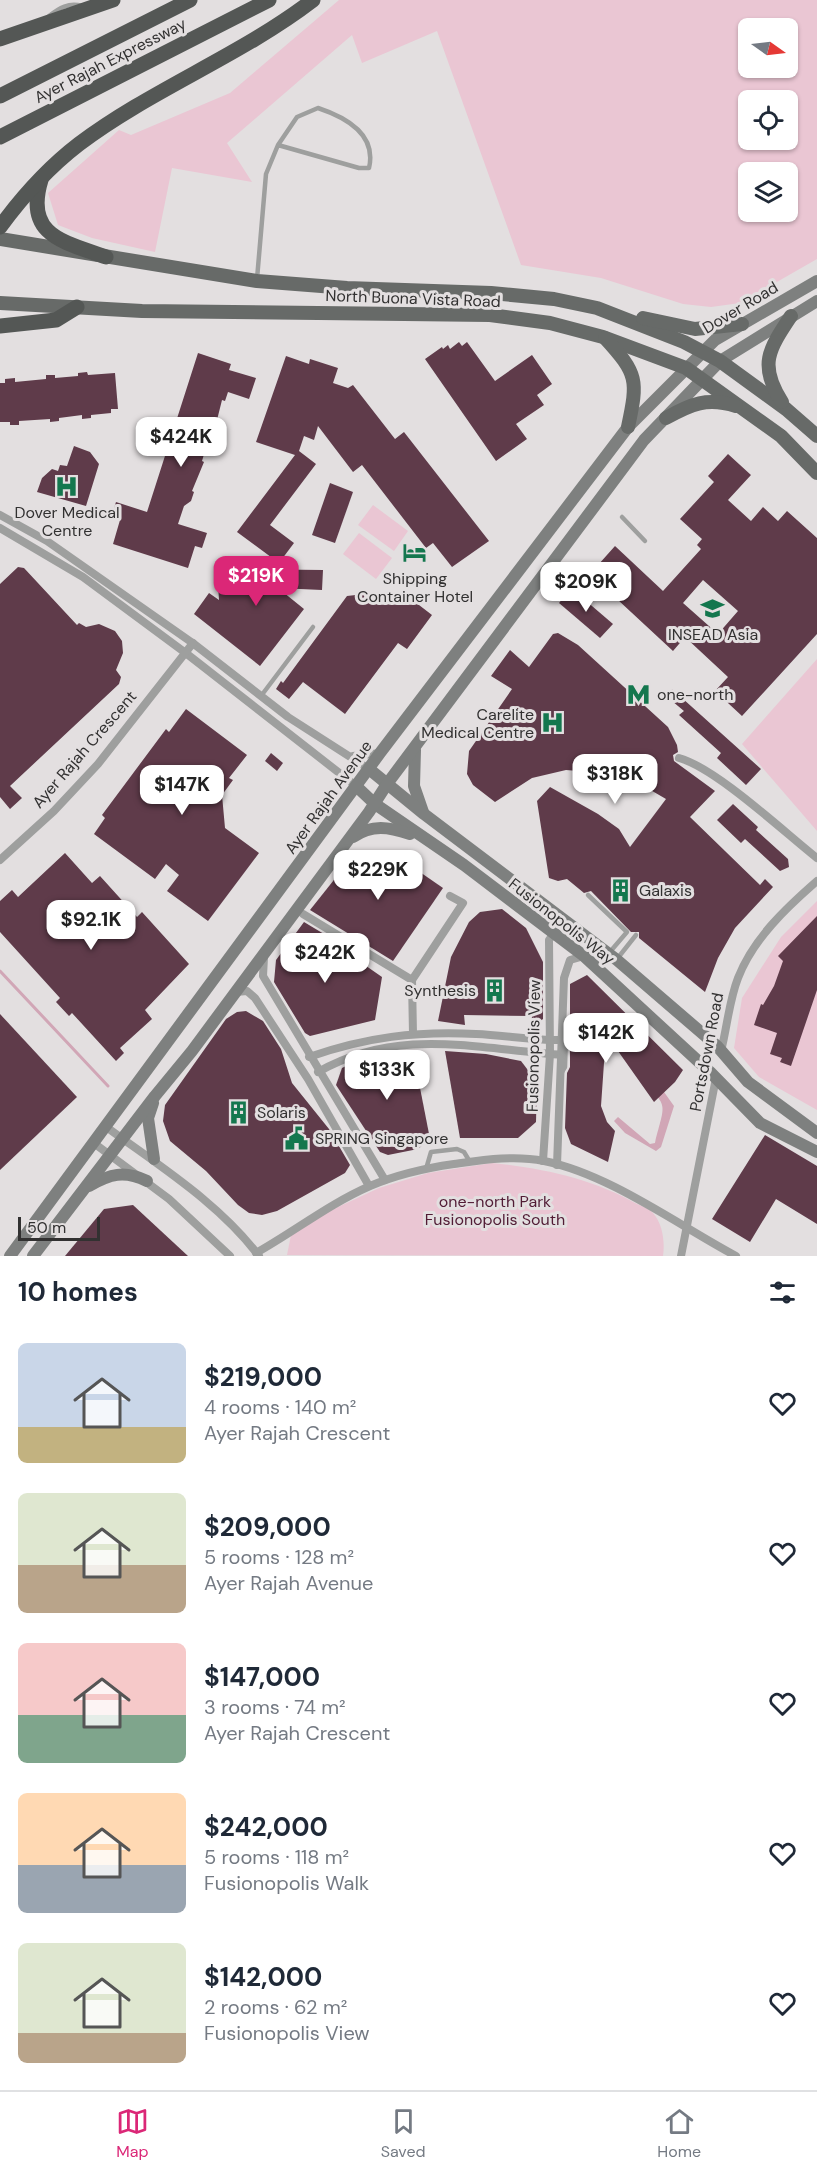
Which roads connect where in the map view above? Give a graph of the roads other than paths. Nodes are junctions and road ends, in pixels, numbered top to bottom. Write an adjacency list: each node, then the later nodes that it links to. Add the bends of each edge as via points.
1 (113, 0): 5 (highway)
2 (190, 0): 6 (highway, Ayer Rajah Expressway)
3 (269, 0): 7 (highway, Ayer Rajah Expressway)
4 (313, 0): 9 (highway, via 271,32 113,120 77,145)
5 (0, 39)
6 (0, 96)
7 (0, 137)
8 (278, 145): 8 (lane, via 359,168 369,168 371,158 362,134 345,117 318,108 297,117); 13 (lane, via 266,174)
9 (41, 180): 10 (highway); 12 (highway, via 37,210 45,230 56,240)
10 (0, 226)
11 (0, 240): 12 (main road, North Buona Vista Road)
12 (106, 257): 13 (main road, North Buona Vista Road)
13 (257, 281): 18 (main road, North Buona Vista Road, via 554,298)
14 (817, 281): 20 (street, Dover Road)
15 (817, 301): 19 (street, Dover Road)
16 (0, 303): 17 (main road, North Buona Vista Road)
17 (77, 307): 21 (highway, via 56,320); 22 (main road, North Buona Vista Road, via 490,315 550,323)
18 (597, 308): 20 (main road, via 695,329); 23 (main road, North Buona Vista Road)
19 (791, 316): 24 (street, Dover Road); 28 (main road, via 770,348 767,368)
20 (742, 324): 23 (street, Dover Road)
21 (0, 326)
22 (603, 337): 25 (main road, North Buona Vista Road); 30 (main road, via 630,367 636,383)
23 (702, 351): 24 (main road, North Buona Vista Road); 25 (street, Dover Road)
24 (720, 361): 26 (street, Dover Road); 28 (main road, North Buona Vista Road)
25 (686, 368): 26 (main road, North Buona Vista Road); 30 (street, Ayer Rajah Avenue)
26 (703, 378): 27 (main road, North Buona Vista Road); 29 (street)
27 (744, 408): 29 (main road, via 700,401); 32 (main road, North Buona Vista Road, via 781,436)
28 (786, 409): 31 (main road, North Buona Vista Road)
29 (666, 418): 41 (street, via 593,506)
30 (628, 427): 42 (street, Ayer Rajah Avenue)
31 (817, 436)
32 (817, 473)
33 (0, 515): 38 (street, via 47,541)
34 (622, 517): 36 (lane)
35 (0, 528): 39 (street, via 83,577)
36 (645, 541)
37 (313, 627): 40 (lane)
38 (193, 643): 39 (street, Ayer Rajah Crescent); 40 (street)
39 (187, 654): 47 (street); 53 (street, Ayer Rajah Crescent, via 98,764)
40 (261, 696): 43 (street)
41 (416, 749): 46 (street); 49 (street, via 414,786)
42 (380, 753): 43 (street); 45 (street, Ayer Rajah Avenue)
43 (350, 755): 45 (street)
44 (679, 758): 52 (street, via 722,782)
45 (369, 769): 46 (street); 47 (street, Ayer Rajah Avenue)
46 (387, 784): 48 (street); 49 (street, Fusionopolis Way)
47 (356, 786): 48 (street); 77 (street, Ayer Rajah Avenue)
48 (375, 804): 50 (street, Fusionopolis Way); 51 (street)
49 (424, 814): 62 (street, Fusionopolis Way)
50 (420, 837): 51 (street, via 388,827 362,831); 58 (street, Fusionopolis Way)
51 (348, 841): 60 (street)
52 (817, 858)
53 (0, 860)
54 (817, 881): 69 (street, Portsdown Road, via 747,956 737,980)
55 (588, 895): 62 (lane, via 627,932)
56 (450, 896): 63 (street, via 463,903)
57 (303, 914): 63 (street)
58 (554, 933): 61 (street, Fusionopolis Way); 67 (street, Fusionopolis View, via 549,940)
59 (636, 935): 62 (lane)
60 (267, 950): 64 (street); 72 (street, via 262,976)
61 (584, 956): 65 (street, Fusionopolis View, via 570,960 564,978); 75 (street, Fusionopolis Way)
62 (613, 956): 69 (street, Fusionopolis Way)
63 (412, 980): 66 (street)
64 (236, 992): 76 (street); 90 (street, via 248,991 255,998 308,1079)
65 (563, 1014): 68 (street, Fusionopolis View); 74 (lane, via 566,1029)
66 (413, 1034): 67 (street); 72 (street, via 378,1037)
67 (550, 1040): 68 (street); 70 (street, Fusionopolis View)
68 (563, 1040): 71 (street, Fusionopolis View)
69 (721, 1051): 75 (street, Portsdown Road); 78 (street, Fusionopolis Way, via 748,1082)
70 (550, 1054): 71 (street); 73 (street, via 447,1044 386,1045 351,1055); 84 (street, Fusionopolis View)
71 (562, 1055): 74 (street, Fusionopolis View)
72 (309, 1057): 73 (street)
73 (318, 1072): 88 (street)
74 (562, 1072): 86 (street, Fusionopolis View)
75 (716, 1078): 81 (street, Fusionopolis Way, via 760,1123); 92 (street, Portsdown Road)
76 (155, 1096): 79 (street); 83 (street, via 148,1118)
77 (105, 1126): 79 (street); 80 (street, Ayer Rajah Avenue)
78 (817, 1133)
79 (123, 1139): 82 (street); 83 (street)
80 (94, 1144): 82 (street); 94 (street, Ayer Rajah Avenue)
81 (817, 1152)
82 (110, 1154): 89 (street); 91 (street)
83 (154, 1159): 93 (street, via 231,1225)
84 (543, 1161): 85 (street, via 492,1158); 86 (street)
85 (470, 1162): 87 (street); 87 (lane, via 464,1152 444,1149 431,1152)
86 (557, 1165): 92 (street, via 603,1183)
87 (426, 1169): 88 (street)
88 (385, 1180): 90 (street)
89 (147, 1181): 91 (street, via 128,1174 111,1174); 96 (street)
90 (369, 1186): 93 (street, via 335,1203)
91 (86, 1188): 95 (street)
92 (686, 1226): 97 (street, Portsdown Road); 98 (street)
93 (257, 1254)
94 (10, 1256)
95 (33, 1256)
96 (230, 1256)
97 (681, 1256)
98 (736, 1256)

